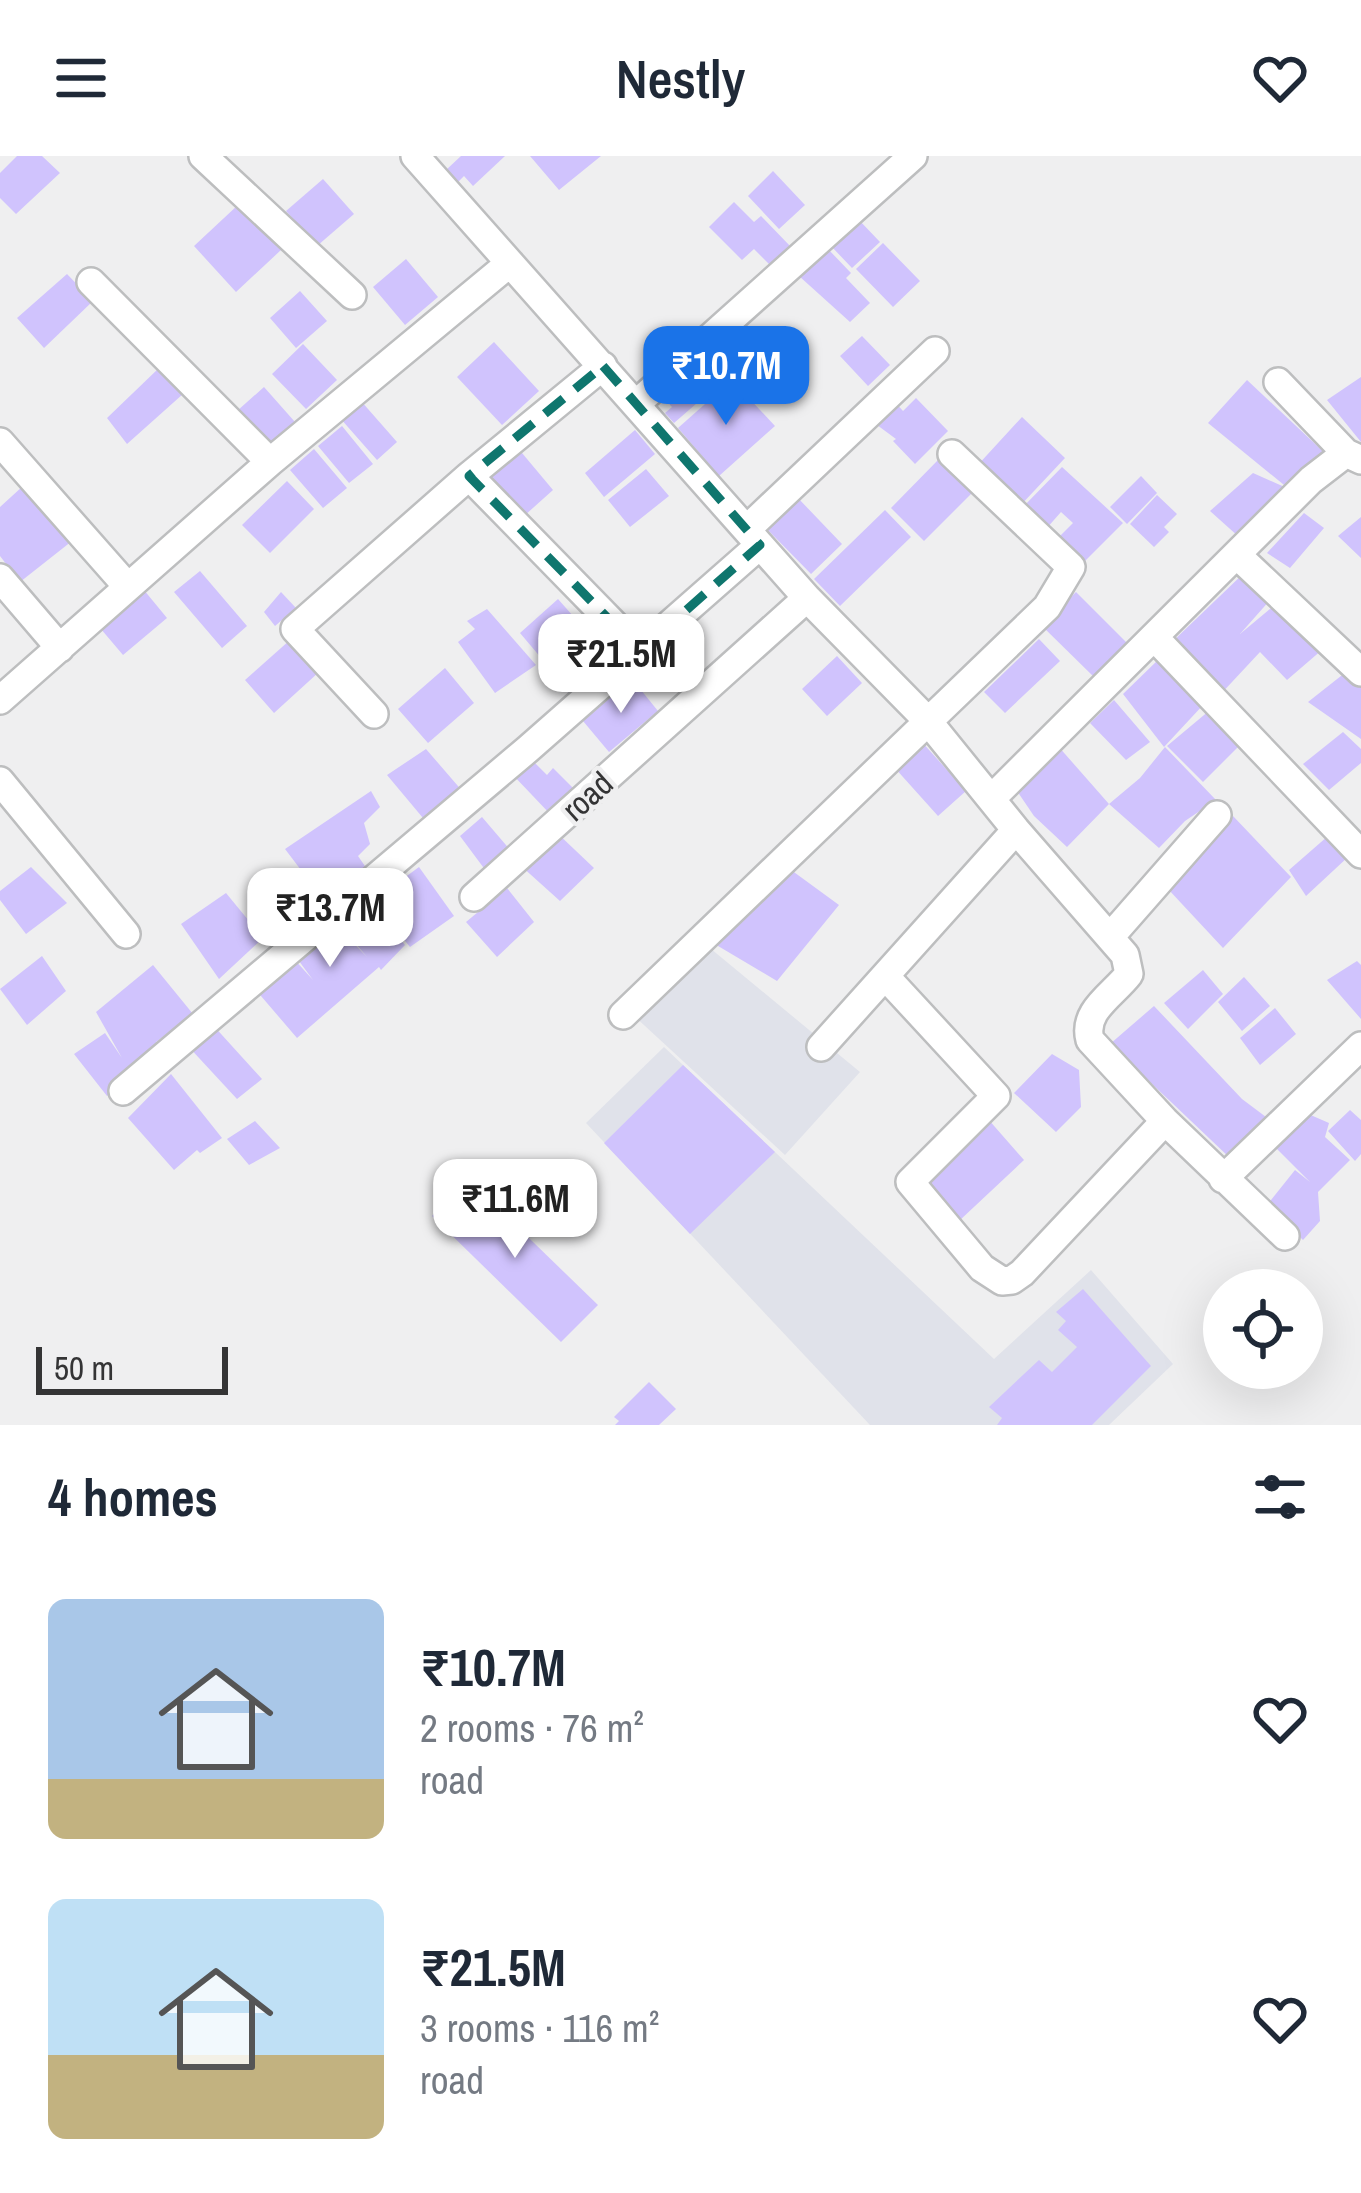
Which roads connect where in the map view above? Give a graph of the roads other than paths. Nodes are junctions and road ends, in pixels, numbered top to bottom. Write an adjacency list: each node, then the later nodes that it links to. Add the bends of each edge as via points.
1 (203, 156): 6 (street)
2 (415, 156): 4 (street)
3 (913, 156): 10 (street)
4 (510, 263): 8 (street); 14 (street)
5 (91, 282): 14 (street)
6 (352, 295)
7 (935, 351): 16 (street)
8 (603, 366): 10 (street); 15 (street)
9 (1278, 382): 13 (street)
10 (636, 404): 16 (street)
11 (0, 442): 19 (street)
12 (952, 454): 27 (street, via 1071,568 1047,607)
13 (1353, 457): 17 (street, via 1311,480)
14 (270, 462): 19 (street)
15 (470, 476): 23 (street); 26 (street, via 295,629)
16 (753, 537): 20 (street); 23 (street)
17 (1238, 556): 21 (street); 24 (street)
18 (0, 578): 22 (street)
19 (127, 586): 22 (street)
20 (807, 598): 27 (street); 33 (street, road)
21 (1155, 638): 29 (street); 32 (street)
22 (60, 648): 25 (street)
23 (640, 651): 40 (street)
24 (1361, 671)
25 (0, 700)
26 (374, 714)
27 (927, 720): 29 (street); 37 (street)
28 (0, 782): 34 (street)
29 (993, 797): 31 (street)
30 (1217, 815): 35 (street)
31 (1016, 830): 35 (street); 36 (street)
32 (1361, 854)
33 (474, 897)
34 (126, 934)
35 (1110, 937): 41 (street, via 1129,974 1091,1016 1090,1040)
36 (886, 977): 39 (street); 41 (street, via 996,1096 910,1182 991,1276 1012,1280 1022,1273)
37 (622, 1016)
38 (1361, 1046): 42 (street)
39 (820, 1048)
40 (123, 1091)
41 (1165, 1120): 42 (street)
42 (1223, 1179): 43 (street)
43 (1285, 1236)

